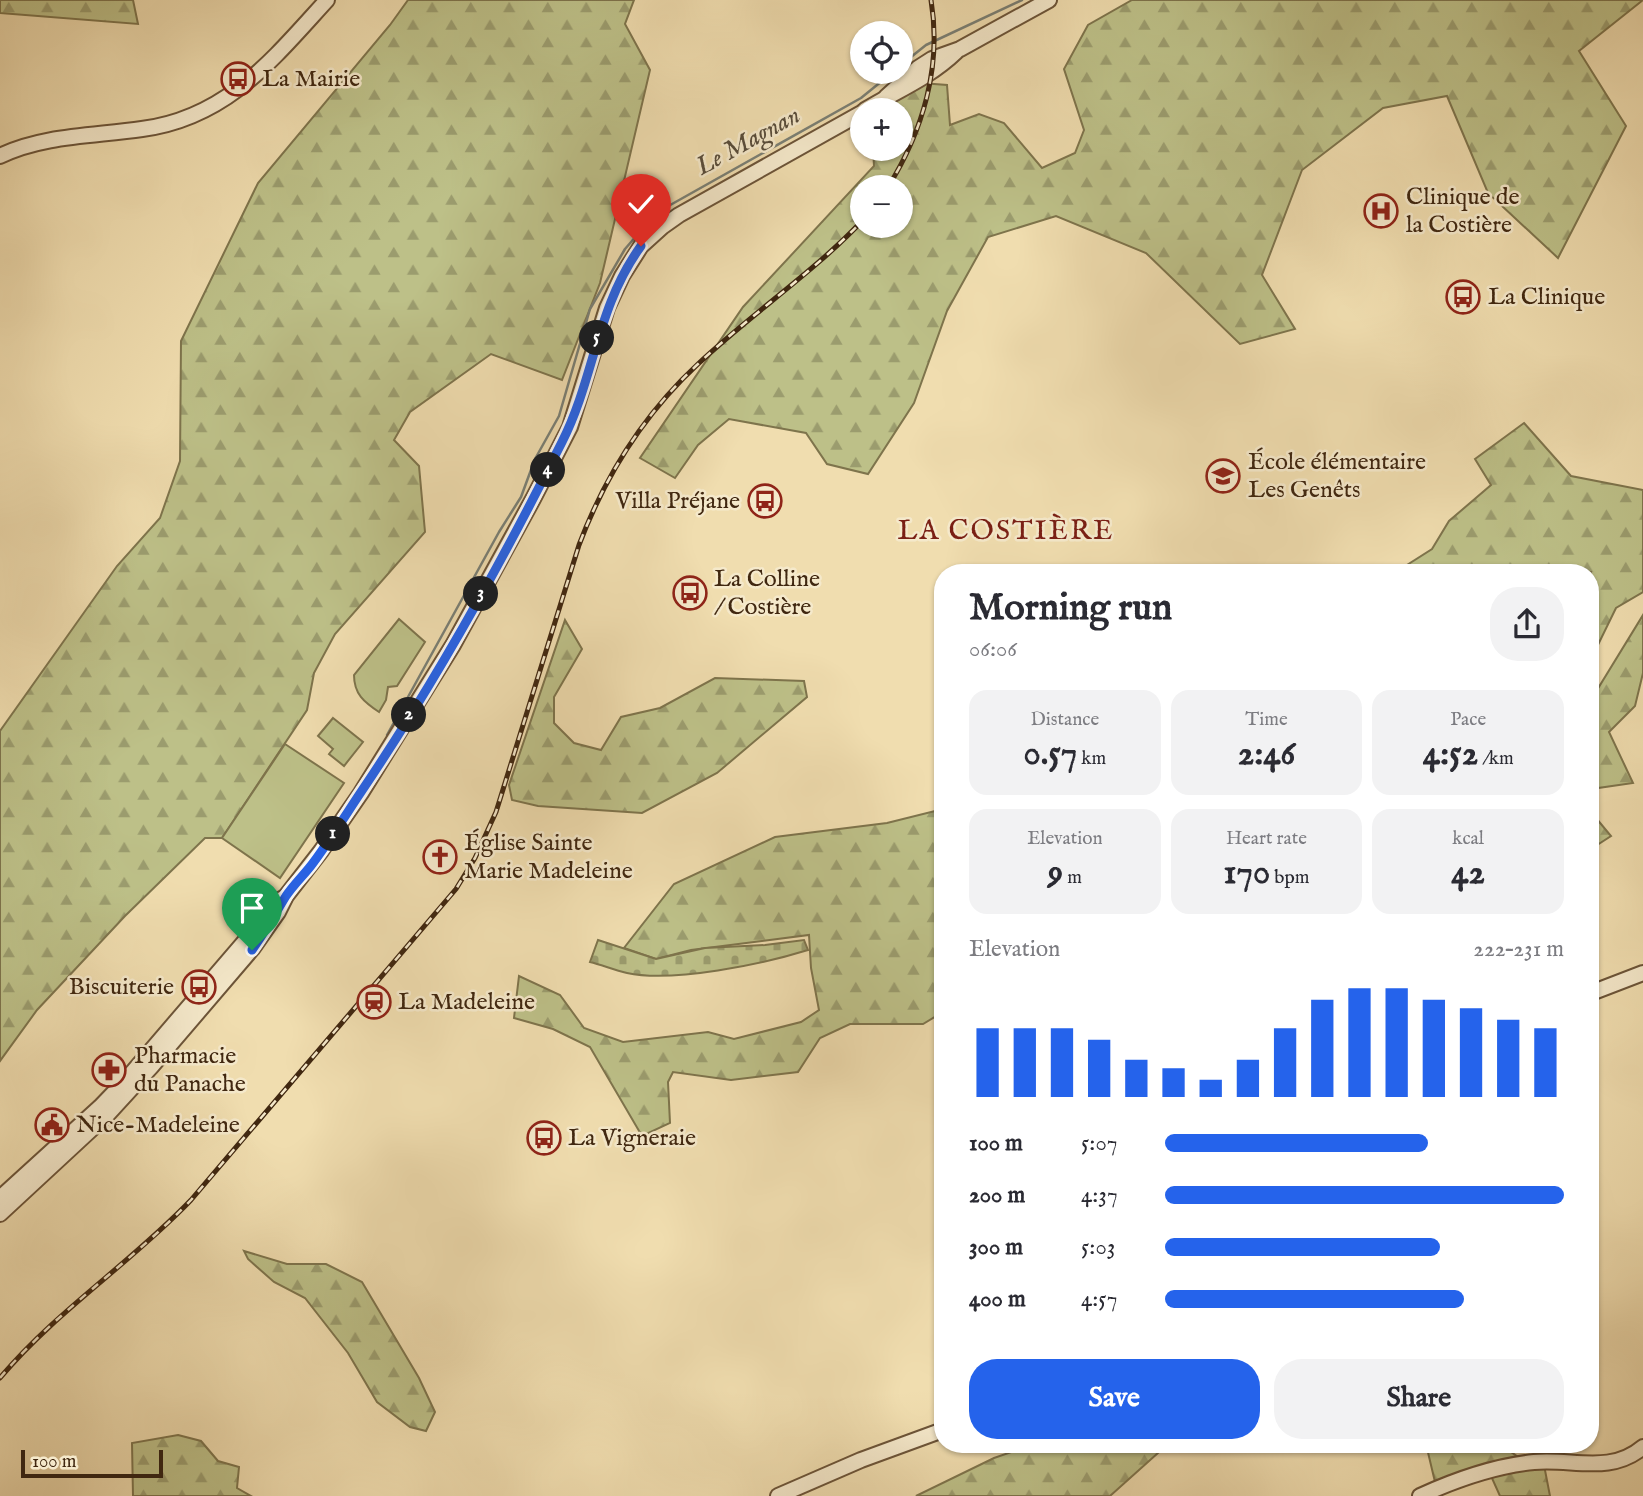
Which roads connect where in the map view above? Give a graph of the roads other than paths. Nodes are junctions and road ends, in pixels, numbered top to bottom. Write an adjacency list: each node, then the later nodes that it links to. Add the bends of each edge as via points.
1 (327, 0): 5 (street, via 269,65 207,108 146,129 45,142)
2 (1049, 0): 3 (street, via 926,63)
3 (884, 98)
4 (850, 119): 6 (street, via 679,215 641,246 607,308 570,427 533,499 400,731)
5 (0, 156)
6 (286, 896): 9 (street, via 269,906 245,941 124,1082); 10 (street, via 252,950 139,1082)
7 (1643, 973): 8 (street)
8 (1599, 990)
9 (0, 1198)
10 (0, 1214)
11 (934, 1433): 13 (street)
12 (1643, 1447): 14 (street, via 1604,1464 1539,1462 1507,1467)
13 (778, 1496)
14 (1420, 1496)

